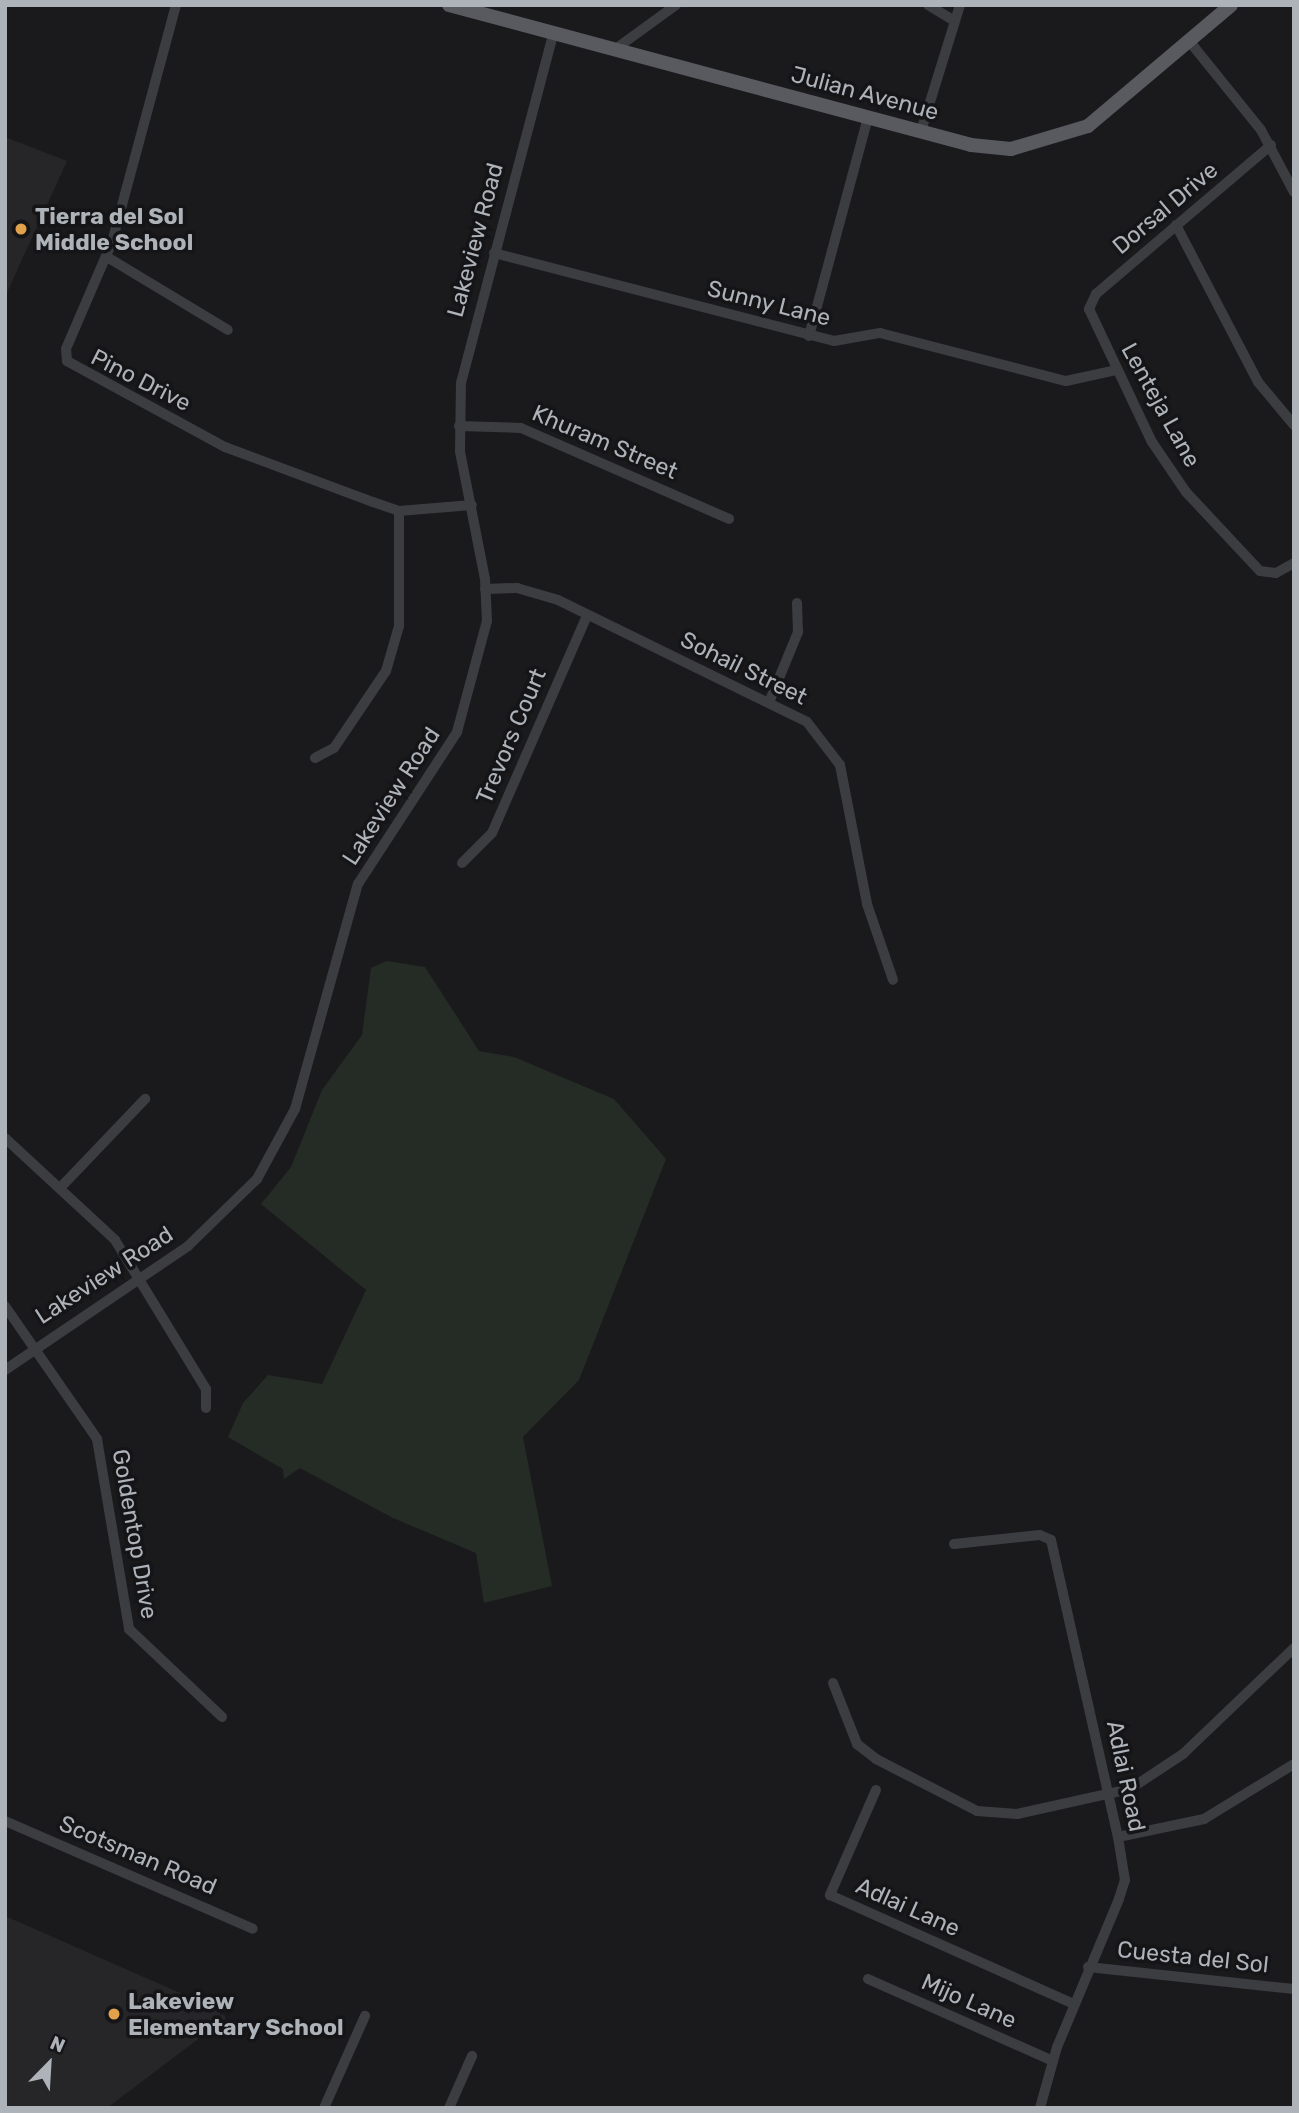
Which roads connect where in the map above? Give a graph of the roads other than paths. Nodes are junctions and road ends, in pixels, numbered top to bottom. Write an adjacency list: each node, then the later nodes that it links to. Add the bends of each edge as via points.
1 (176, 5): 17 (street, Pino Drive)
2 (449, 5): 8 (main road, Julian Avenue)
3 (676, 5): 10 (street)
4 (928, 5): 7 (street)
5 (960, 5): 7 (street)
6 (1231, 5): 9 (main road, Julian Avenue)
7 (951, 19): 12 (street)
8 (553, 34): 10 (main road, Julian Avenue); 16 (street, Lakeview Road)
9 (1190, 42): 12 (main road, Julian Avenue, via 1102,116 1051,142 992,149); 13 (street)
10 (614, 51): 11 (main road, Julian Avenue)
11 (867, 117): 12 (main road, Julian Avenue); 20 (street)
12 (921, 131)
13 (1271, 145): 14 (street); 15 (street, Dorsal Drive)
14 (1294, 192)
15 (1176, 225): 18 (street, Dorsal Drive); 22 (street, via 1258,382)
16 (494, 253): 20 (street, Sunny Lane); 23 (street, Lakeview Road, via 465,362)
17 (107, 257): 19 (street); 25 (street, Pino Drive, via 66,349 70,365 226,447)
18 (1089, 305): 21 (street, Lenteja Lane)
19 (228, 330)
20 (809, 336): 21 (street, Sunny Lane, via 842,342 880,333 1066,381)
21 (1116, 370): 27 (street, Lenteja Lane, via 1176,479 1258,569 1269,574)
22 (1294, 425)
23 (459, 426): 24 (street, Lakeview Road); 26 (street, Khuram Street, via 521,428)
24 (472, 505): 25 (street, Pino Drive); 28 (street, Lakeview Road)
25 (399, 511): 32 (street, via 399,626 386,671 334,748)
26 (729, 519)
27 (1294, 563)
28 (485, 589): 30 (street, Sohail Street, via 538,592); 38 (street, Lakeview Road, via 476,681 457,732 349,904 295,1109 257,1179 233,1206)
29 (797, 603): 31 (street, via 798,632)
30 (586, 618): 31 (street, Sohail Street); 33 (street, Trevors Court, via 492,833)
31 (770, 700): 34 (street, Sohail Street, via 807,722 839,765 867,904)
32 (315, 758)
33 (462, 863)
34 (893, 980)
35 (145, 1099): 37 (street)
36 (5, 1138): 37 (street)
37 (61, 1186): 38 (street)
38 (141, 1277): 40 (street, Lakeview Road); 42 (street, via 206,1389)
39 (5, 1306): 40 (street, Goldentop Drive)
40 (36, 1345): 41 (street, Lakeview Road); 46 (street, Goldentop Drive, via 97,1439 129,1629)
41 (5, 1370)
42 (206, 1408)
43 (954, 1544): 49 (street, Adlai Road, via 1040,1535 1051,1540)
44 (1294, 1648): 49 (street, via 1183,1754)
45 (834, 1683): 49 (street, via 857,1744 905,1779 976,1811 1017,1814)
46 (222, 1717)
47 (1294, 1764): 51 (street, via 1205,1819)
48 (876, 1790): 56 (street, Adlai Lane, via 830,1895)
49 (1110, 1796): 51 (street, Adlai Road)
50 (5, 1821): 52 (street, Scotsman Road)
51 (1118, 1837): 53 (street, Adlai Road, via 1125,1880)
52 (253, 1929)
53 (1088, 1967): 55 (street, Cuesta del Sol); 56 (street, Adlai Road)
54 (868, 1979): 59 (street, Mijo Lane)
55 (1294, 1989)
56 (1074, 2004): 59 (street, Adlai Road)
57 (365, 2016): 60 (street)
58 (472, 2056): 61 (street)
59 (1053, 2061): 62 (street, Adlai Road)
60 (324, 2108)
61 (449, 2108)
62 (1040, 2108)

